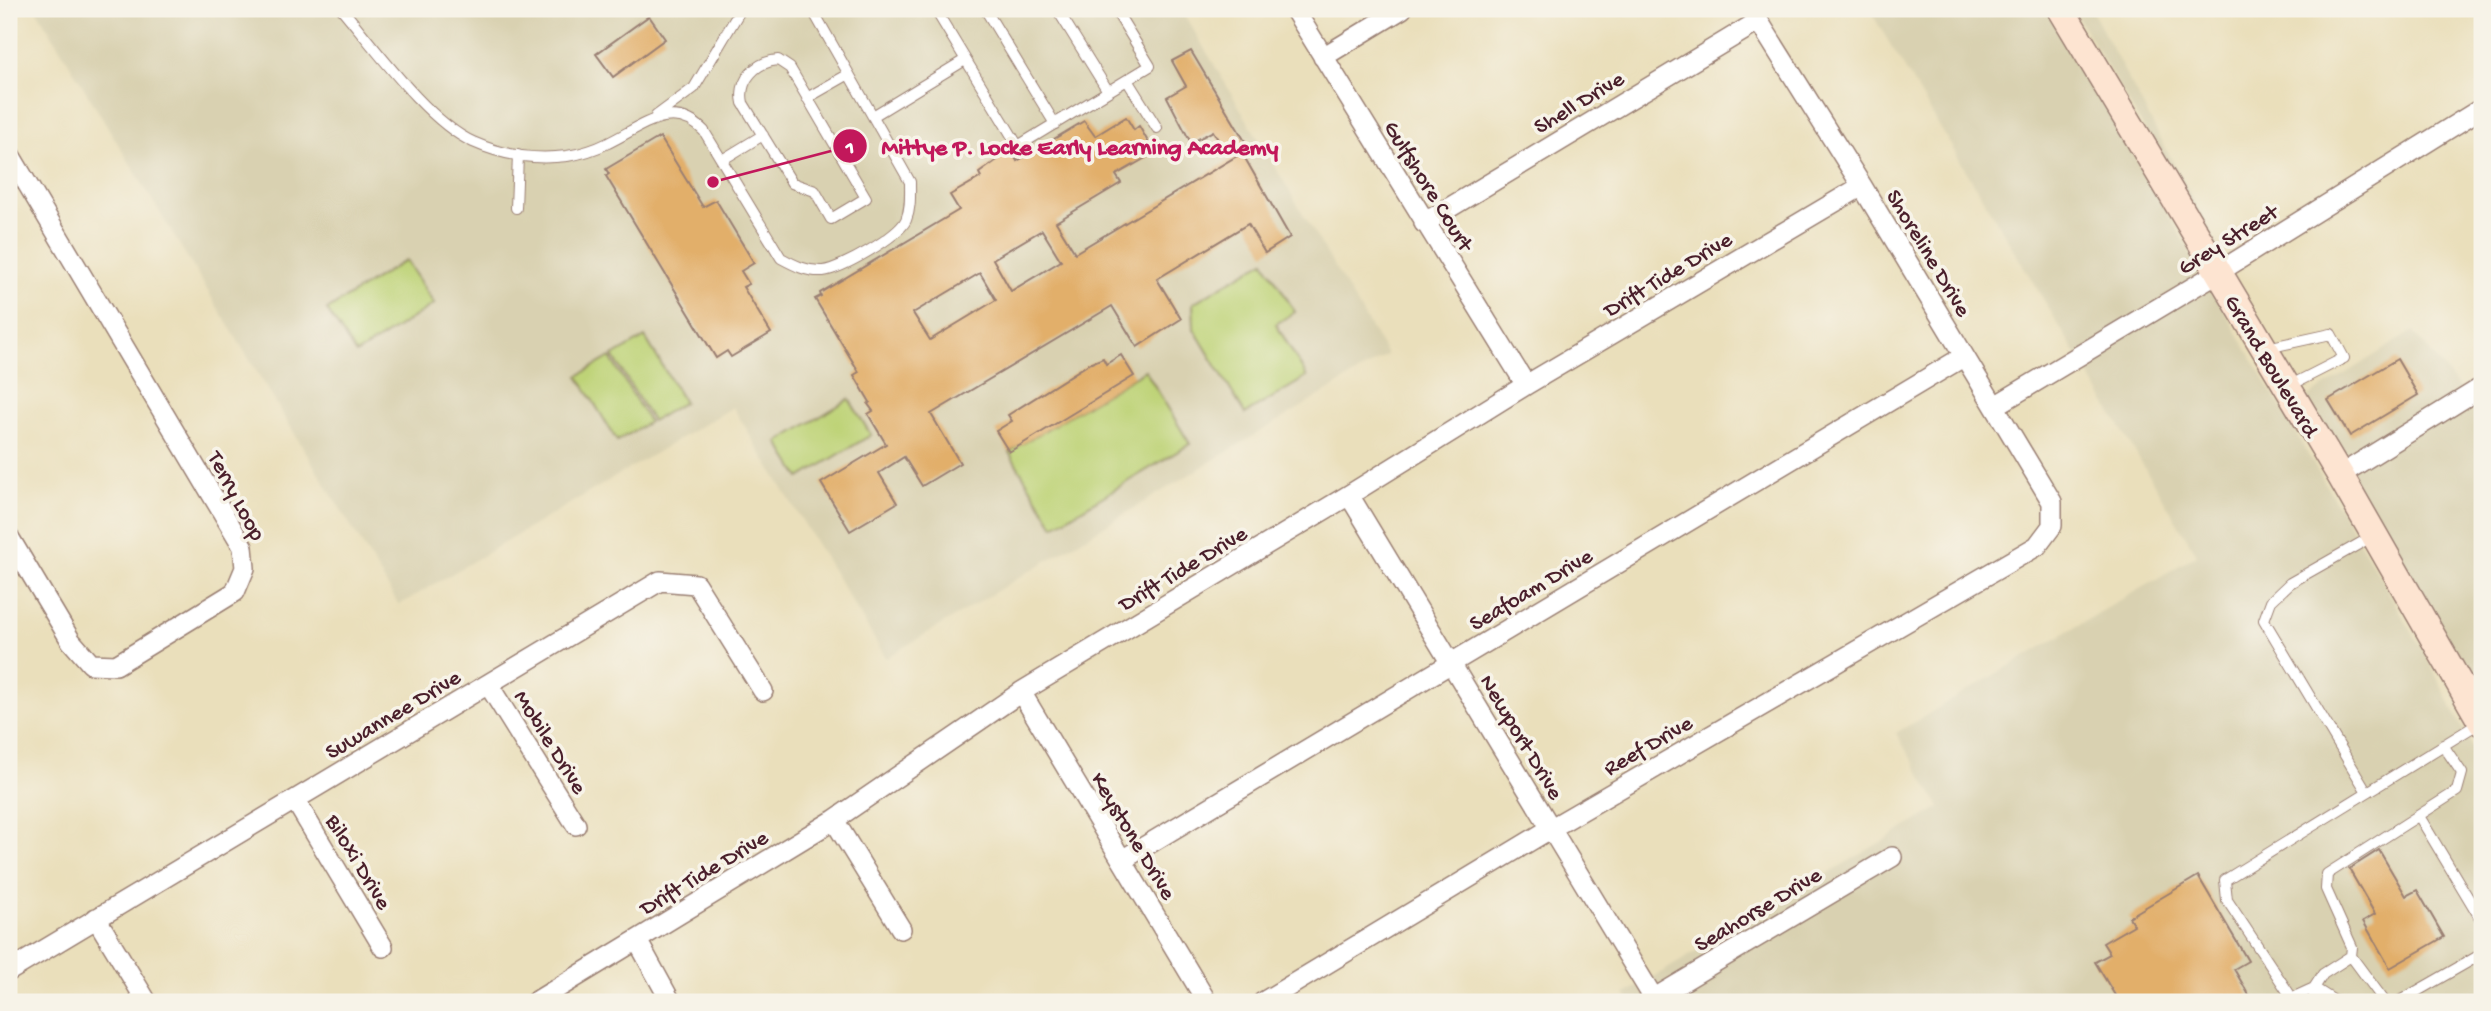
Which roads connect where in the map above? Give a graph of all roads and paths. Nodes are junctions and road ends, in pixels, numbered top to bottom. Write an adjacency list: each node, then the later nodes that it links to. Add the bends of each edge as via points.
1 (342, 9): 25 (lane, via 431,113 470,141)
2 (741, 9): 20 (lane, via 694,88)
3 (813, 9): 14 (lane)
4 (935, 9): 13 (lane)
5 (985, 9): 21 (lane)
6 (1057, 9): 16 (lane)
7 (1115, 9): 15 (lane, via 1150,66)
8 (1294, 9): 12 (street, Gulfshore Court)
9 (1402, 9): 12 (street)
10 (2061, 9): 30 (main road, Grand Boulevard)
11 (1755, 15): 27 (street, Shoreline Drive); 29 (street, Shell Drive)
12 (1323, 57): 29 (street, Gulfshore Court)
13 (965, 60): 19 (lane); 21 (lane, via 1018,146)
14 (849, 74): 17 (lane); 19 (lane)
15 (1127, 80): 16 (lane); 22 (lane)
16 (1108, 91): 21 (lane)
17 (807, 98): 23 (lane, via 785,63 768,61 758,67 741,94); 23 (lane, via 866,198 831,219 815,191 792,183)
18 (2482, 108): 30 (street, Grey Street)
19 (873, 116): 26 (lane, via 909,182 905,222 847,263 824,271 802,269 781,258)
20 (649, 120): 25 (lane, via 606,144 568,156); 26 (lane, via 667,116 695,121)
21 (1055, 124)
22 (1157, 128)
23 (763, 135): 26 (lane)
24 (9, 153): 41 (street, Terry Loop, via 243,547 245,568 235,592 223,600 116,665 91,664 71,641)
25 (519, 156): 28 (lane)
26 (722, 160)
27 (1862, 186): 32 (street, Shoreline Drive); 33 (street, Drift Tide Drive)
28 (516, 208)
29 (1424, 223): 33 (street, Gulfshore Court)
30 (2217, 273): 31 (main road, Grand Boulevard); 36 (street, Grey Street)
31 (2263, 349): 35 (main road, Grand Boulevard); 35 (lane, via 2331,334 2344,358)
32 (1964, 357): 36 (street, Shoreline Drive); 42 (street, Seafoam Drive)
33 (1526, 385): 38 (street, Drift Tide Drive)
34 (2482, 387): 37 (street)
35 (2287, 388): 37 (main road, Grand Boulevard)
36 (1995, 406): 39 (street, Shoreline Drive, via 2052,502)
37 (2340, 475): 40 (main road, Grand Boulevard)
38 (1349, 495): 42 (street, Newport Drive); 45 (street, Drift Tide Drive)
39 (2052, 526): 53 (street, Reef Drive, via 2037,546)
40 (2374, 535): 46 (main road, Grand Boulevard); 48 (lane, via 2290,583 2271,601 2264,620)
41 (9, 537)
42 (1451, 664): 53 (street, Newport Drive); 55 (street, Seafoam Drive)
43 (488, 684): 44 (street, Suwannee Drive, via 660,581 696,584); 49 (street, Suwannee Drive); 52 (street, Mobile Drive)
44 (763, 691)
45 (1021, 692): 51 (street, Drift Tide Drive); 55 (street, Keystone Drive)
46 (2482, 722): 47 (lane)
47 (2443, 745): 48 (lane); 50 (lane, via 2462,773 2457,791)
48 (2367, 792): 65 (lane, via 2225,880 2227,900)
49 (295, 800): 56 (street, Suwannee Drive); 60 (street, Biloxi Drive)
50 (2418, 816): 57 (lane); 62 (lane, via 2327,874 2326,889 2352,947)
51 (834, 820): 58 (street); 59 (street, Drift Tide Drive)
52 (576, 825)
53 (1550, 829): 66 (street, Newport Drive); 71 (street, Reef Drive)
54 (1892, 856): 66 (street, Seahorse Drive)
55 (1122, 860): 70 (street, Keystone Drive)
56 (96, 918): 63 (street, Suwannee Drive); 67 (street)
57 (2482, 921)
58 (901, 929)
59 (637, 940): 68 (street, Drift Tide Drive); 69 (street)
60 (383, 947)
61 (2482, 954): 75 (lane)
62 (2351, 956): 64 (lane, via 2323,974); 74 (lane)
63 (9, 971)
64 (2314, 988): 65 (lane); 72 (lane); 73 (lane)
65 (2290, 1000)
66 (1653, 1001)
67 (147, 1002)
68 (535, 1002)
69 (671, 1002)
70 (1207, 1002)
71 (1263, 1002)
72 (2314, 1002)
73 (2336, 1002)
74 (2385, 1002)
75 (2398, 1002)

